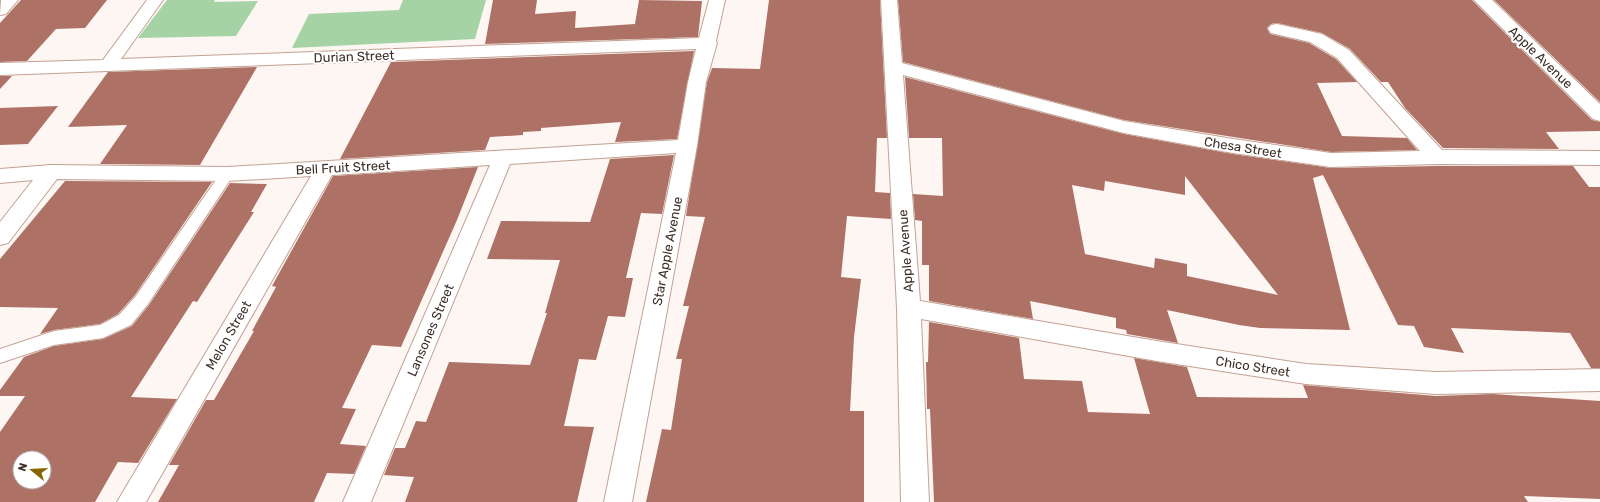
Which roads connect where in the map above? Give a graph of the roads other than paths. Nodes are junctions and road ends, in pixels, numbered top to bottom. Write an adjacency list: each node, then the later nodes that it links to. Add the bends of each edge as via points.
1 (10, 0): 6 (street)
2 (155, 0): 9 (street)
3 (717, 0): 8 (street, Star Apple Avenue)
4 (889, 0): 10 (street, Apple Avenue)
5 (1482, 0): 12 (street, Apple Avenue)
6 (0, 10)
7 (1277, 29): 15 (street, via 1316,38 1343,54)
8 (708, 43): 9 (street, Durian Street); 13 (street, Star Apple Avenue, via 697,82)
9 (108, 65): 11 (street, Durian Street)
10 (894, 67): 15 (street, Chesa Street, via 1124,127 1233,146 1331,160); 22 (street, Apple Avenue)
11 (0, 68)
12 (1600, 115)
13 (687, 146): 14 (street, Bell Fruit Street); 27 (street, Star Apple Avenue)
14 (503, 157): 17 (street, Bell Fruit Street); 26 (street, Lansones Street)
15 (1437, 157): 16 (street, Chesa Street)
16 (1600, 158)
17 (326, 168): 19 (street, Bell Fruit Street); 25 (street, Melon Street)
18 (50, 172): 19 (street, Bell Fruit Street); 20 (street, Bell Fruit Street); 21 (street)
19 (226, 174): 23 (lane, via 142,300 125,320 104,331 54,338)
20 (0, 176)
21 (0, 237)
22 (909, 308): 24 (street, Chico Street, via 1306,374 1436,383); 28 (street, Apple Avenue)
23 (0, 356)
24 (1600, 380)
25 (131, 502)
26 (357, 502)
27 (618, 502)
28 (915, 502)

